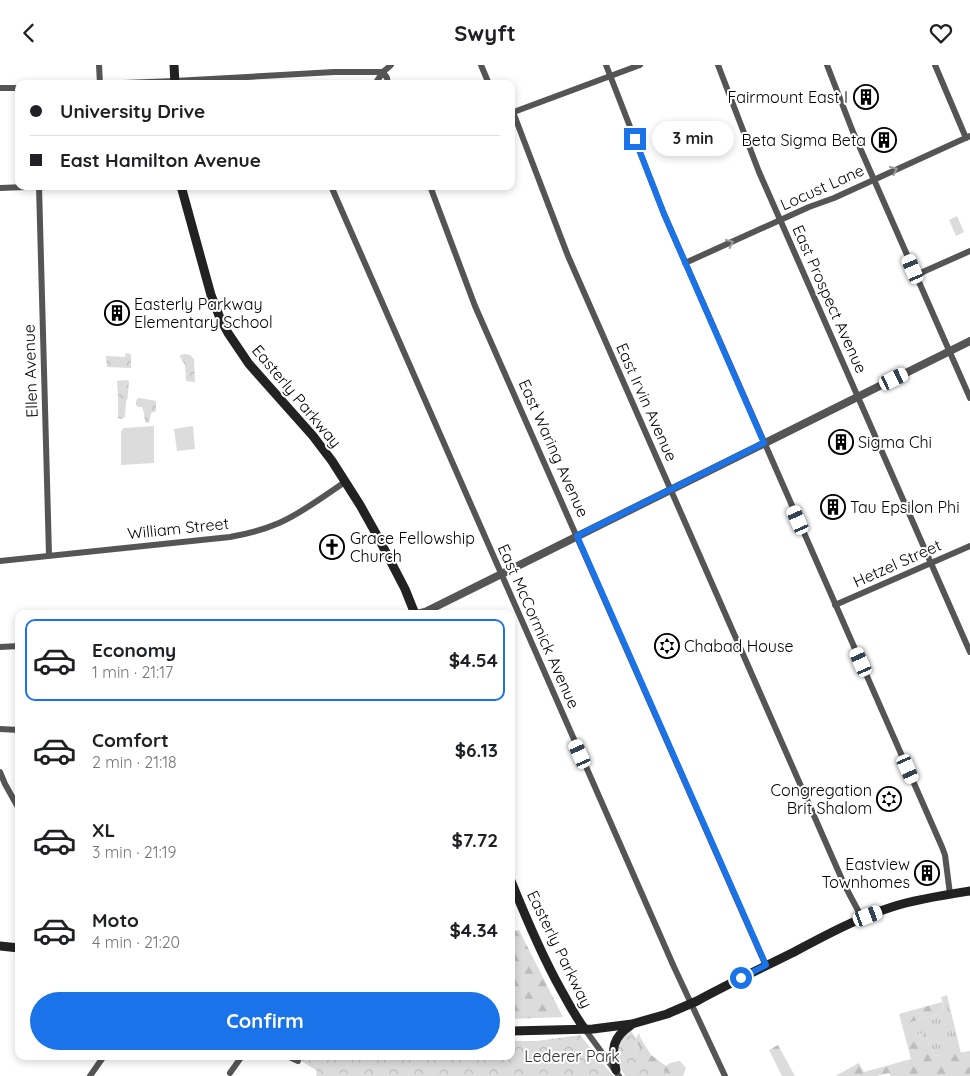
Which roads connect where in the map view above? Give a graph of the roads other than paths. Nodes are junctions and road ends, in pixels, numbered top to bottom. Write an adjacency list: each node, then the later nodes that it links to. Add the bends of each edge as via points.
1 (99, 65): 12 (street)
2 (174, 65): 13 (main road)
3 (391, 65): 10 (street)
4 (481, 65): 17 (street)
5 (606, 65): 11 (street)
6 (640, 65): 11 (street)
7 (718, 65): 30 (street, East Prospect Avenue)
8 (827, 65): 23 (street)
9 (935, 65): 22 (street)
10 (383, 72): 14 (street); 15 (street); 16 (street)
11 (611, 76): 20 (street); 32 (street)
12 (99, 80)
13 (175, 80)
14 (207, 80)
15 (378, 80)
16 (387, 80)
17 (487, 80)
18 (0, 88): 19 (street)
19 (15, 88)
20 (515, 112)
21 (515, 121): 40 (street, East Irvin Avenue, via 568,257)
22 (968, 137): 23 (street, Locust Lane, one-way to 22)
23 (874, 179): 30 (street, Locust Lane); 33 (street)
24 (15, 188): 25 (street)
25 (0, 189)
26 (39, 190): 43 (street, Ellen Avenue)
27 (182, 190): 39 (main road, Easterly Parkway, via 211,295 228,333 249,364 316,440)
28 (333, 190): 46 (street, East McCormick Avenue)
29 (432, 190): 41 (street, East Waring Avenue, via 477,309)
30 (780, 221): 32 (street, Locust Lane, one-way to 30); 36 (street, East Prospect Avenue)
31 (970, 251): 33 (street)
32 (685, 263): 38 (street)
33 (916, 275): 35 (street)
34 (970, 341): 35 (street)
35 (950, 351): 36 (street); 37 (street)
36 (858, 397): 38 (street); 45 (street, East Prospect Avenue)
37 (970, 398)
38 (764, 443): 40 (street); 47 (street)
39 (345, 482): 43 (street, William Street, via 280,523 253,533); 48 (main road, Easterly Parkway, via 379,539)
40 (671, 490): 41 (street); 60 (street, East Irvin Avenue)
41 (577, 536): 46 (street); 63 (street, East Waring Avenue)
42 (970, 546): 45 (street, Hetzel Street)
43 (50, 555): 44 (street, William Street)
44 (0, 561)
45 (931, 563): 47 (street, Hetzel Street); 52 (street, East Prospect Avenue)
46 (502, 574): 49 (street); 64 (street, East McCormick Avenue)
47 (835, 605): 59 (street, via 942,847)
48 (414, 610)
49 (429, 610)
50 (15, 645): 51 (street)
51 (0, 647)
52 (970, 652)
53 (0, 729): 54 (street)
54 (15, 730)
55 (0, 772): 56 (street)
56 (15, 802)
57 (515, 891): 66 (main road, Easterly Parkway, via 551,971)
58 (970, 891): 59 (main road)
59 (950, 894): 60 (main road, via 892,907)
60 (862, 918): 63 (main road)
61 (0, 946): 62 (main road)
62 (15, 948)
63 (766, 965): 64 (main road)
64 (691, 1004): 65 (main road, via 667,1015); 73 (street, East McCormick Avenue)
65 (632, 1024): 66 (main road); 71 (main road, via 614,1044 612,1055)
66 (584, 1029): 67 (main road); 71 (street)
67 (515, 1031)
68 (101, 1060): 72 (street)
69 (239, 1060): 70 (street)
70 (230, 1073)
71 (618, 1073)
72 (90, 1076)
73 (726, 1076)

